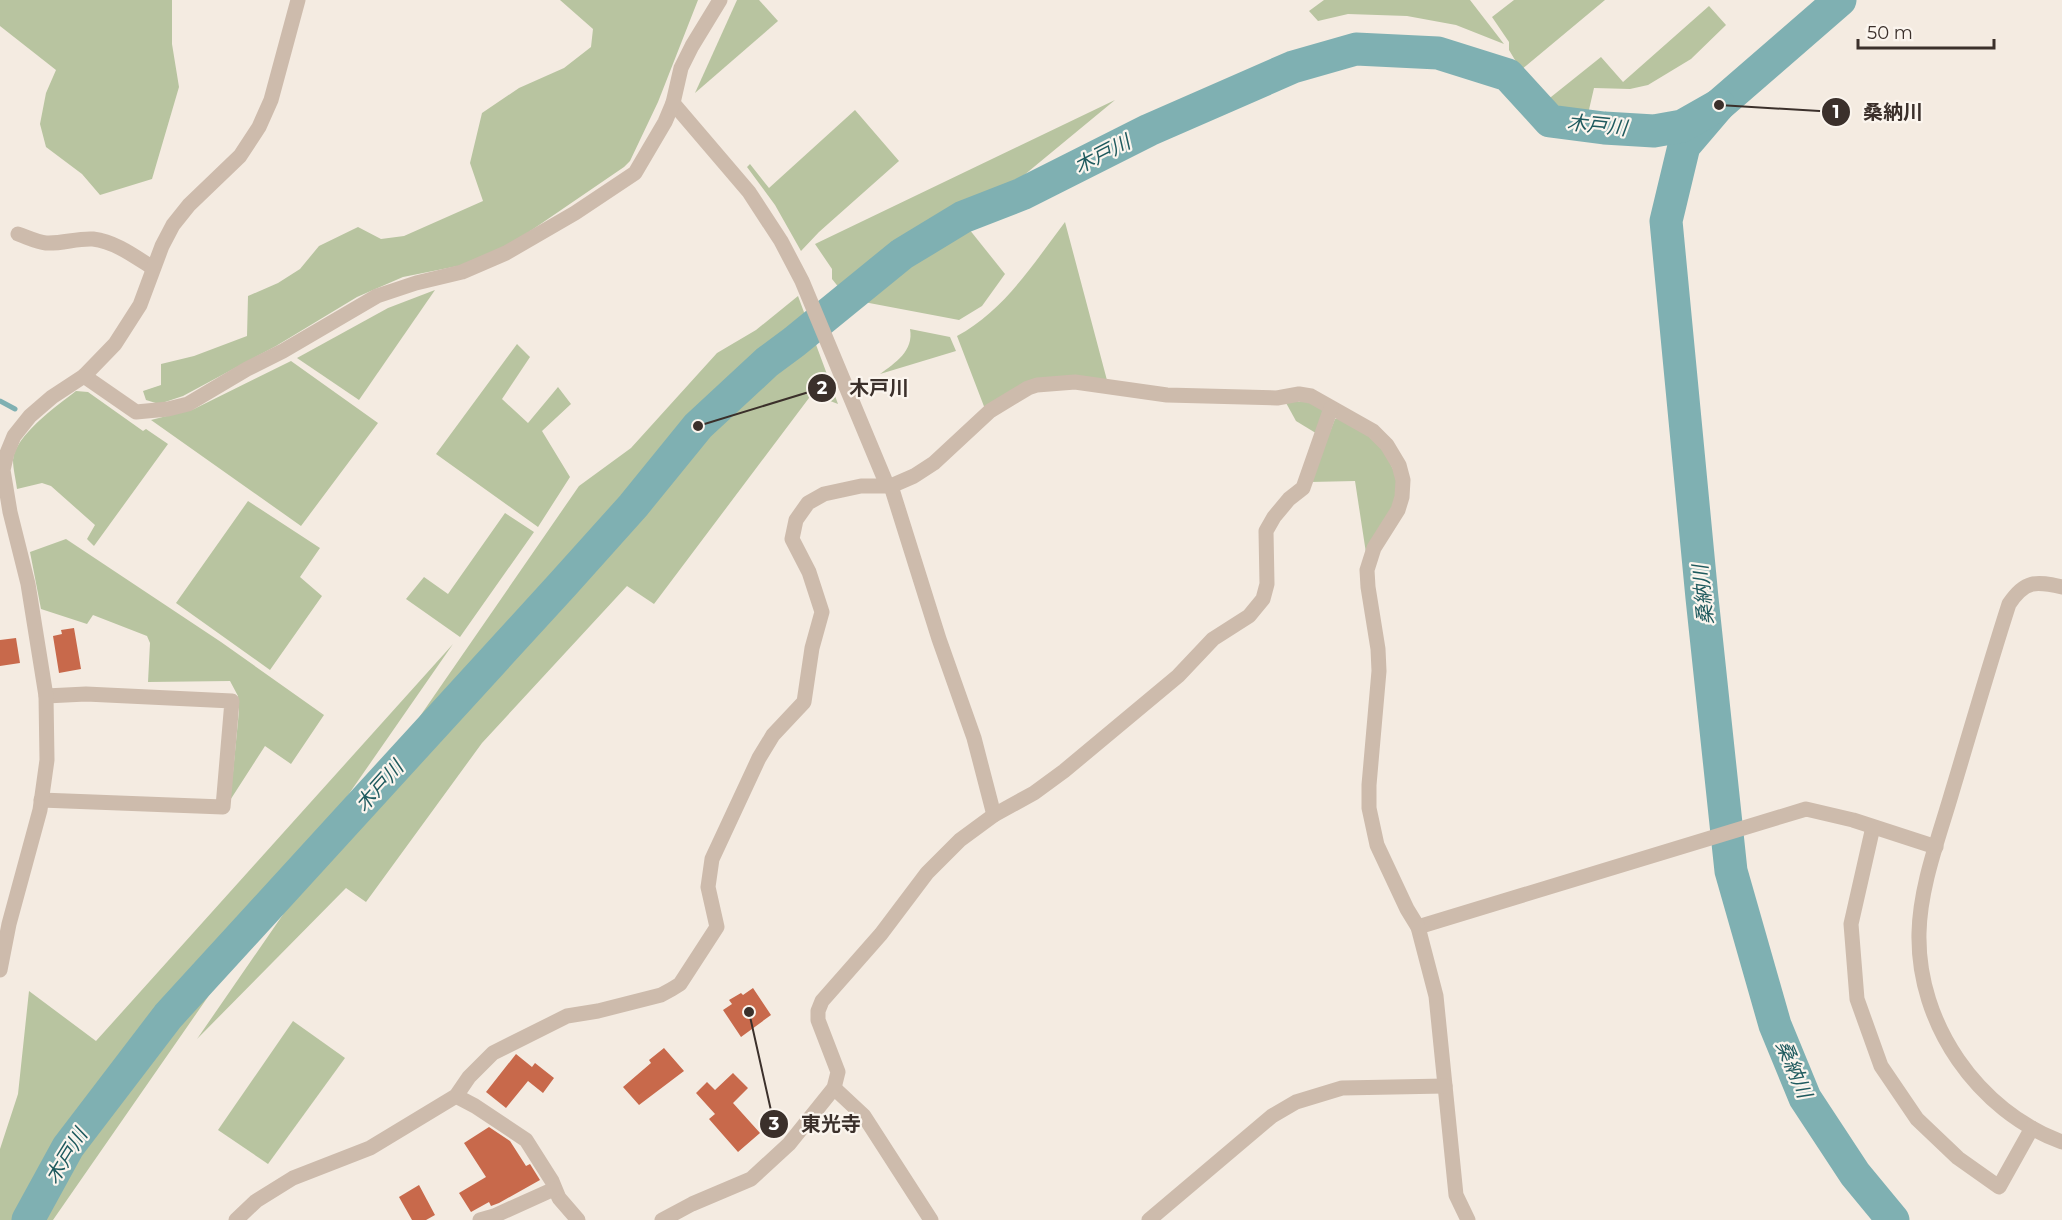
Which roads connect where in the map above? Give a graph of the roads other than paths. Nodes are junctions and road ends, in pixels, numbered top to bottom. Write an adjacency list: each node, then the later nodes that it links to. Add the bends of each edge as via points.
1 (298, 0): 5 (street, via 271,100 259,127 240,156 173,225)
2 (720, 0): 3 (street, via 681,69)
3 (673, 102): 8 (street, via 655,142 635,173 506,254 462,272 377,296 188,404); 10 (street, via 749,192 781,241 802,281)
4 (18, 234): 5 (street, via 43,243 96,239 118,246)
5 (153, 268): 6 (street, via 140,305 128,324)
6 (84, 376): 8 (street); 11 (street, via 52,397 14,436 3,470)
7 (1331, 408): 10 (street, via 1299,394 1277,398 1167,395 1075,382 1044,384 1029,388 990,411 934,463); 15 (street, via 1303,488 1281,508 1266,531 1267,584 1263,599 1249,616 1213,639 1178,676 1073,764 1034,793); 18 (street, via 1362,424 1388,445 1403,480 1398,510 1374,548 1367,570 1379,671 1369,808 1377,845)
8 (136, 412): 9 (street)
9 (148, 423)
10 (889, 485): 15 (street, via 974,738); 23 (street, via 824,494 808,503 796,520 792,539 809,572 822,612 804,702 773,735 759,758 718,844 708,887 717,927 680,984 661,995 567,1016 494,1053)
11 (5, 512): 13 (street, via 28,584)
12 (2062, 587): 17 (street, via 2028,584 2009,604)
13 (46, 696): 14 (street, via 48,760); 14 (street, via 86,694 232,701 223,807)
14 (41, 800): 19 (street)
15 (994, 814): 22 (street, via 927,873 881,934 822,1001 818,1020 838,1072)
16 (1873, 827): 17 (street); 18 (street, via 1806,809); 24 (street, via 1851,924 1857,999 1881,1066 1917,1119 1958,1158 1999,1187)
17 (1936, 847): 24 (street, via 1922,901 1919,934 1930,1005 1944,1038 1964,1068 1986,1094)
18 (1418, 927): 21 (street, via 1436,996)
19 (4, 930): 20 (street)
20 (0, 970)
21 (1445, 1086): 32 (street, via 1342,1088 1296,1102 1272,1116); 33 (street, via 1456,1195)
22 (834, 1088): 30 (street, via 789,1144 751,1179); 31 (street, via 864,1116)
23 (456, 1096): 26 (street, via 526,1140); 27 (street, via 370,1148 293,1178 256,1201)
24 (2032, 1128): 25 (street)
25 (2062, 1142)
26 (554, 1189): 28 (street); 29 (street)
27 (236, 1220)
28 (480, 1220)
29 (578, 1220)
30 (662, 1220)
31 (931, 1220)
32 (1149, 1220)
33 (1468, 1220)

